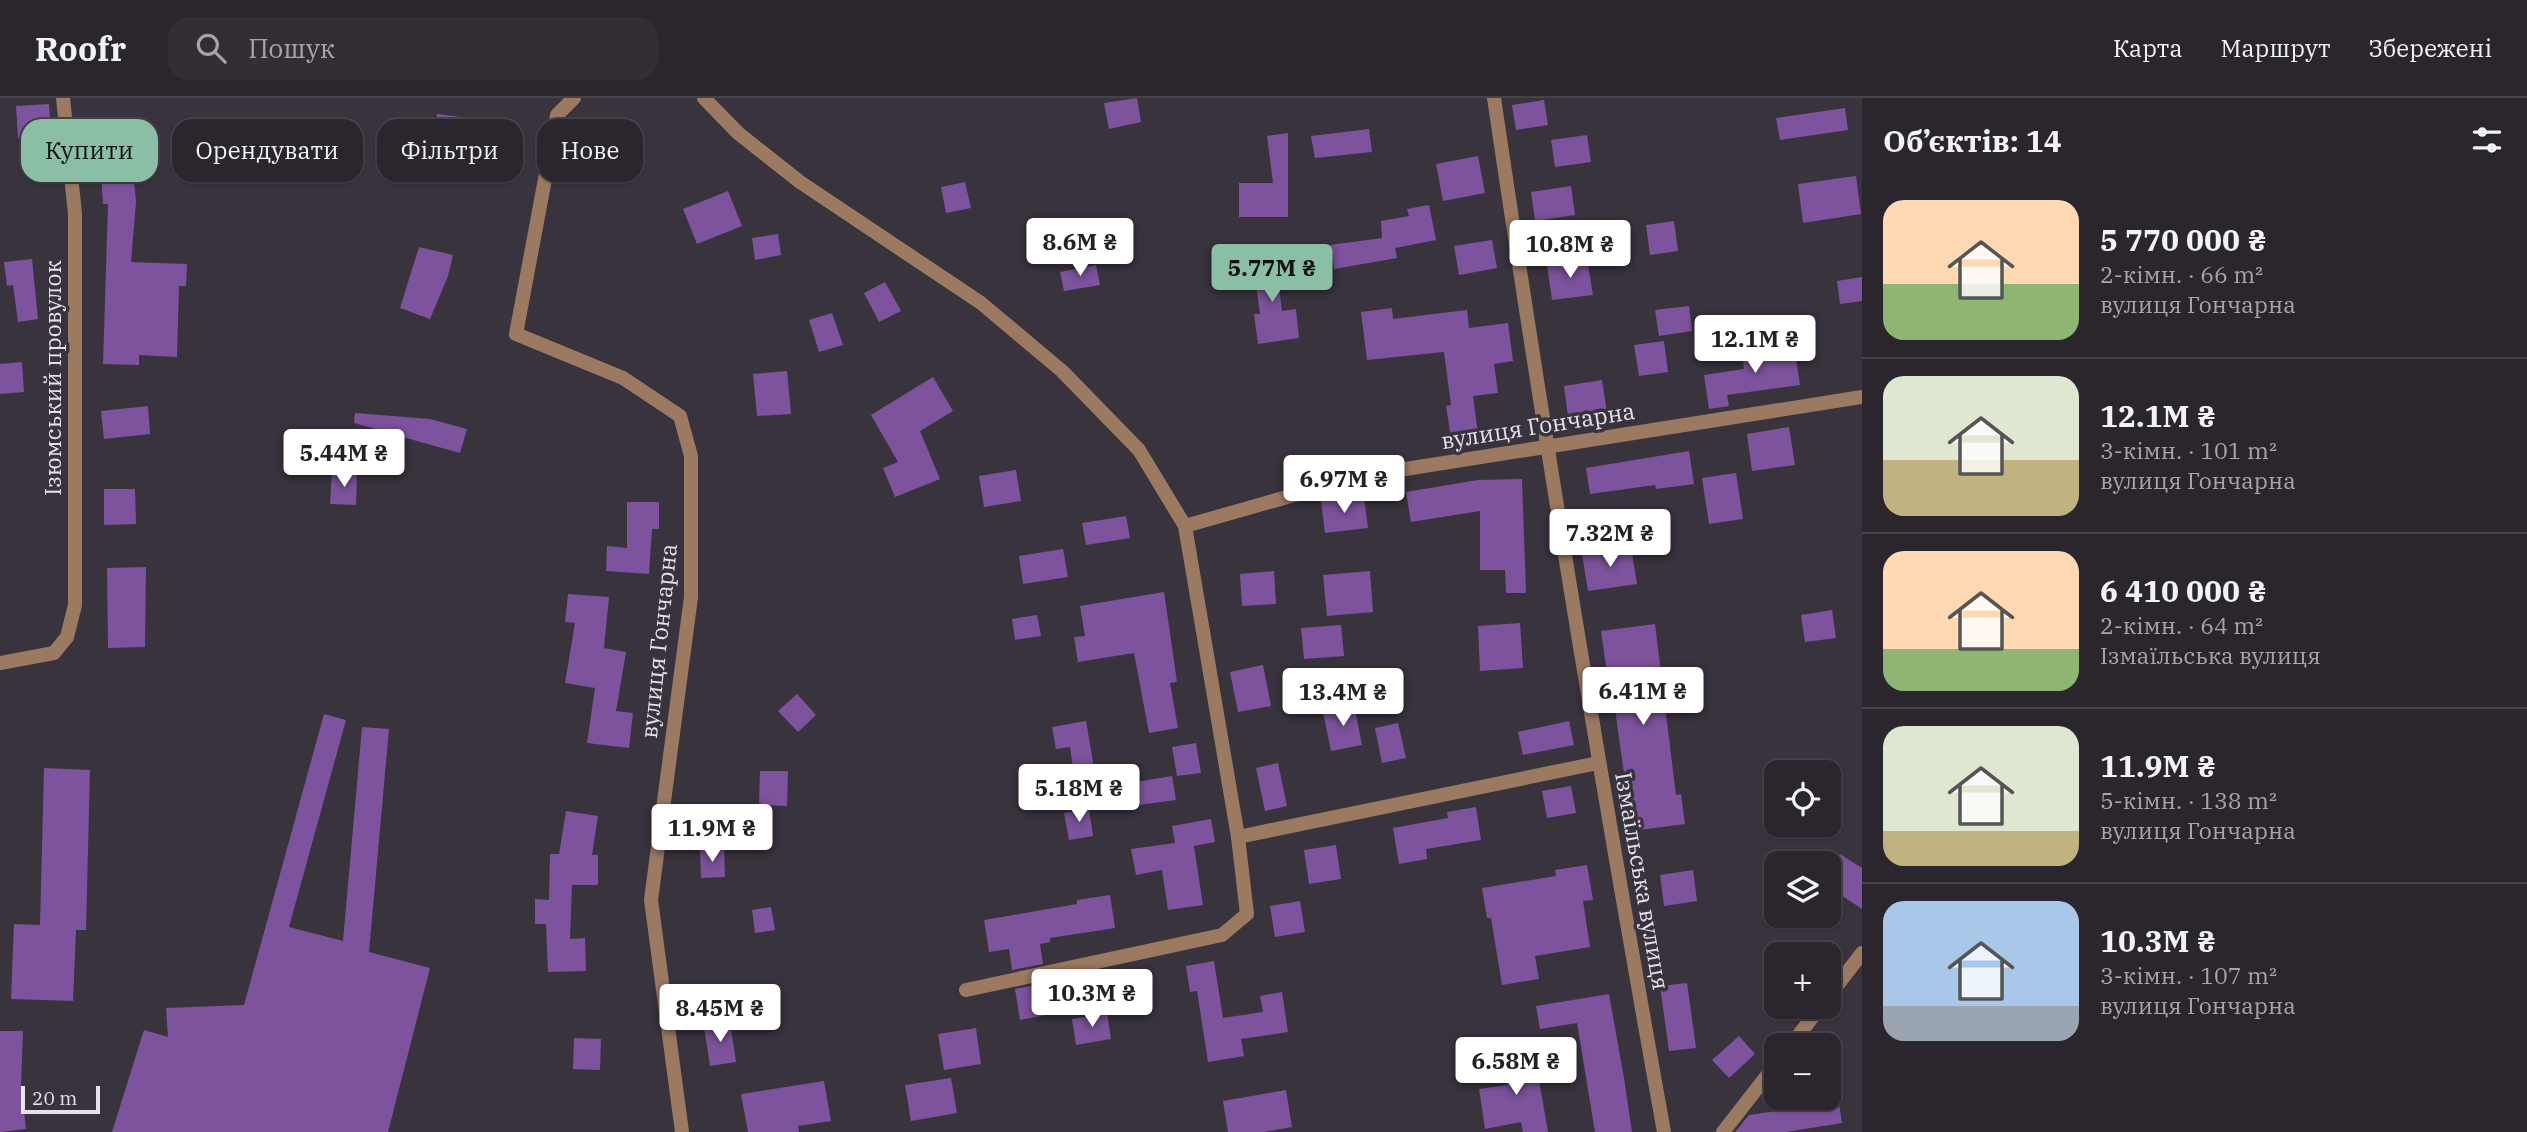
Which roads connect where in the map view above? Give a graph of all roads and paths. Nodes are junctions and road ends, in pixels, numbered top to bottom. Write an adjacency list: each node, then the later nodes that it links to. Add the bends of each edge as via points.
1 (63, 98): 8 (street, Ізюмський провулок, via 75,214 75,606 67,637 54,653)
2 (574, 98): 17 (street, вулиця Гончарна, via 557,115 516,334 623,378 680,416 691,456 691,597 651,900)
3 (704, 98): 7 (street, via 737,133 800,182 981,303 1062,371 1139,450)
4 (1494, 98): 6 (street, Ізмаїльська вулиця)
5 (1862, 397): 6 (street, вулиця Гончарна)
6 (1546, 448): 7 (street, вулиця Гончарна, via 1361,476); 9 (street, Ізмаїльська вулиця)
7 (1185, 526): 10 (street)
8 (0, 663)
9 (1598, 763): 10 (street); 18 (street, Ізмаїльська вулиця)
10 (1238, 837): 13 (street, via 1247,914 1222,935)
11 (1862, 953): 12 (street)
12 (1841, 980)
13 (966, 990)
14 (1811, 1019): 15 (street)
15 (1800, 1033)
16 (1764, 1079): 19 (street)
17 (682, 1132)
18 (1664, 1132)
19 (1723, 1132)

